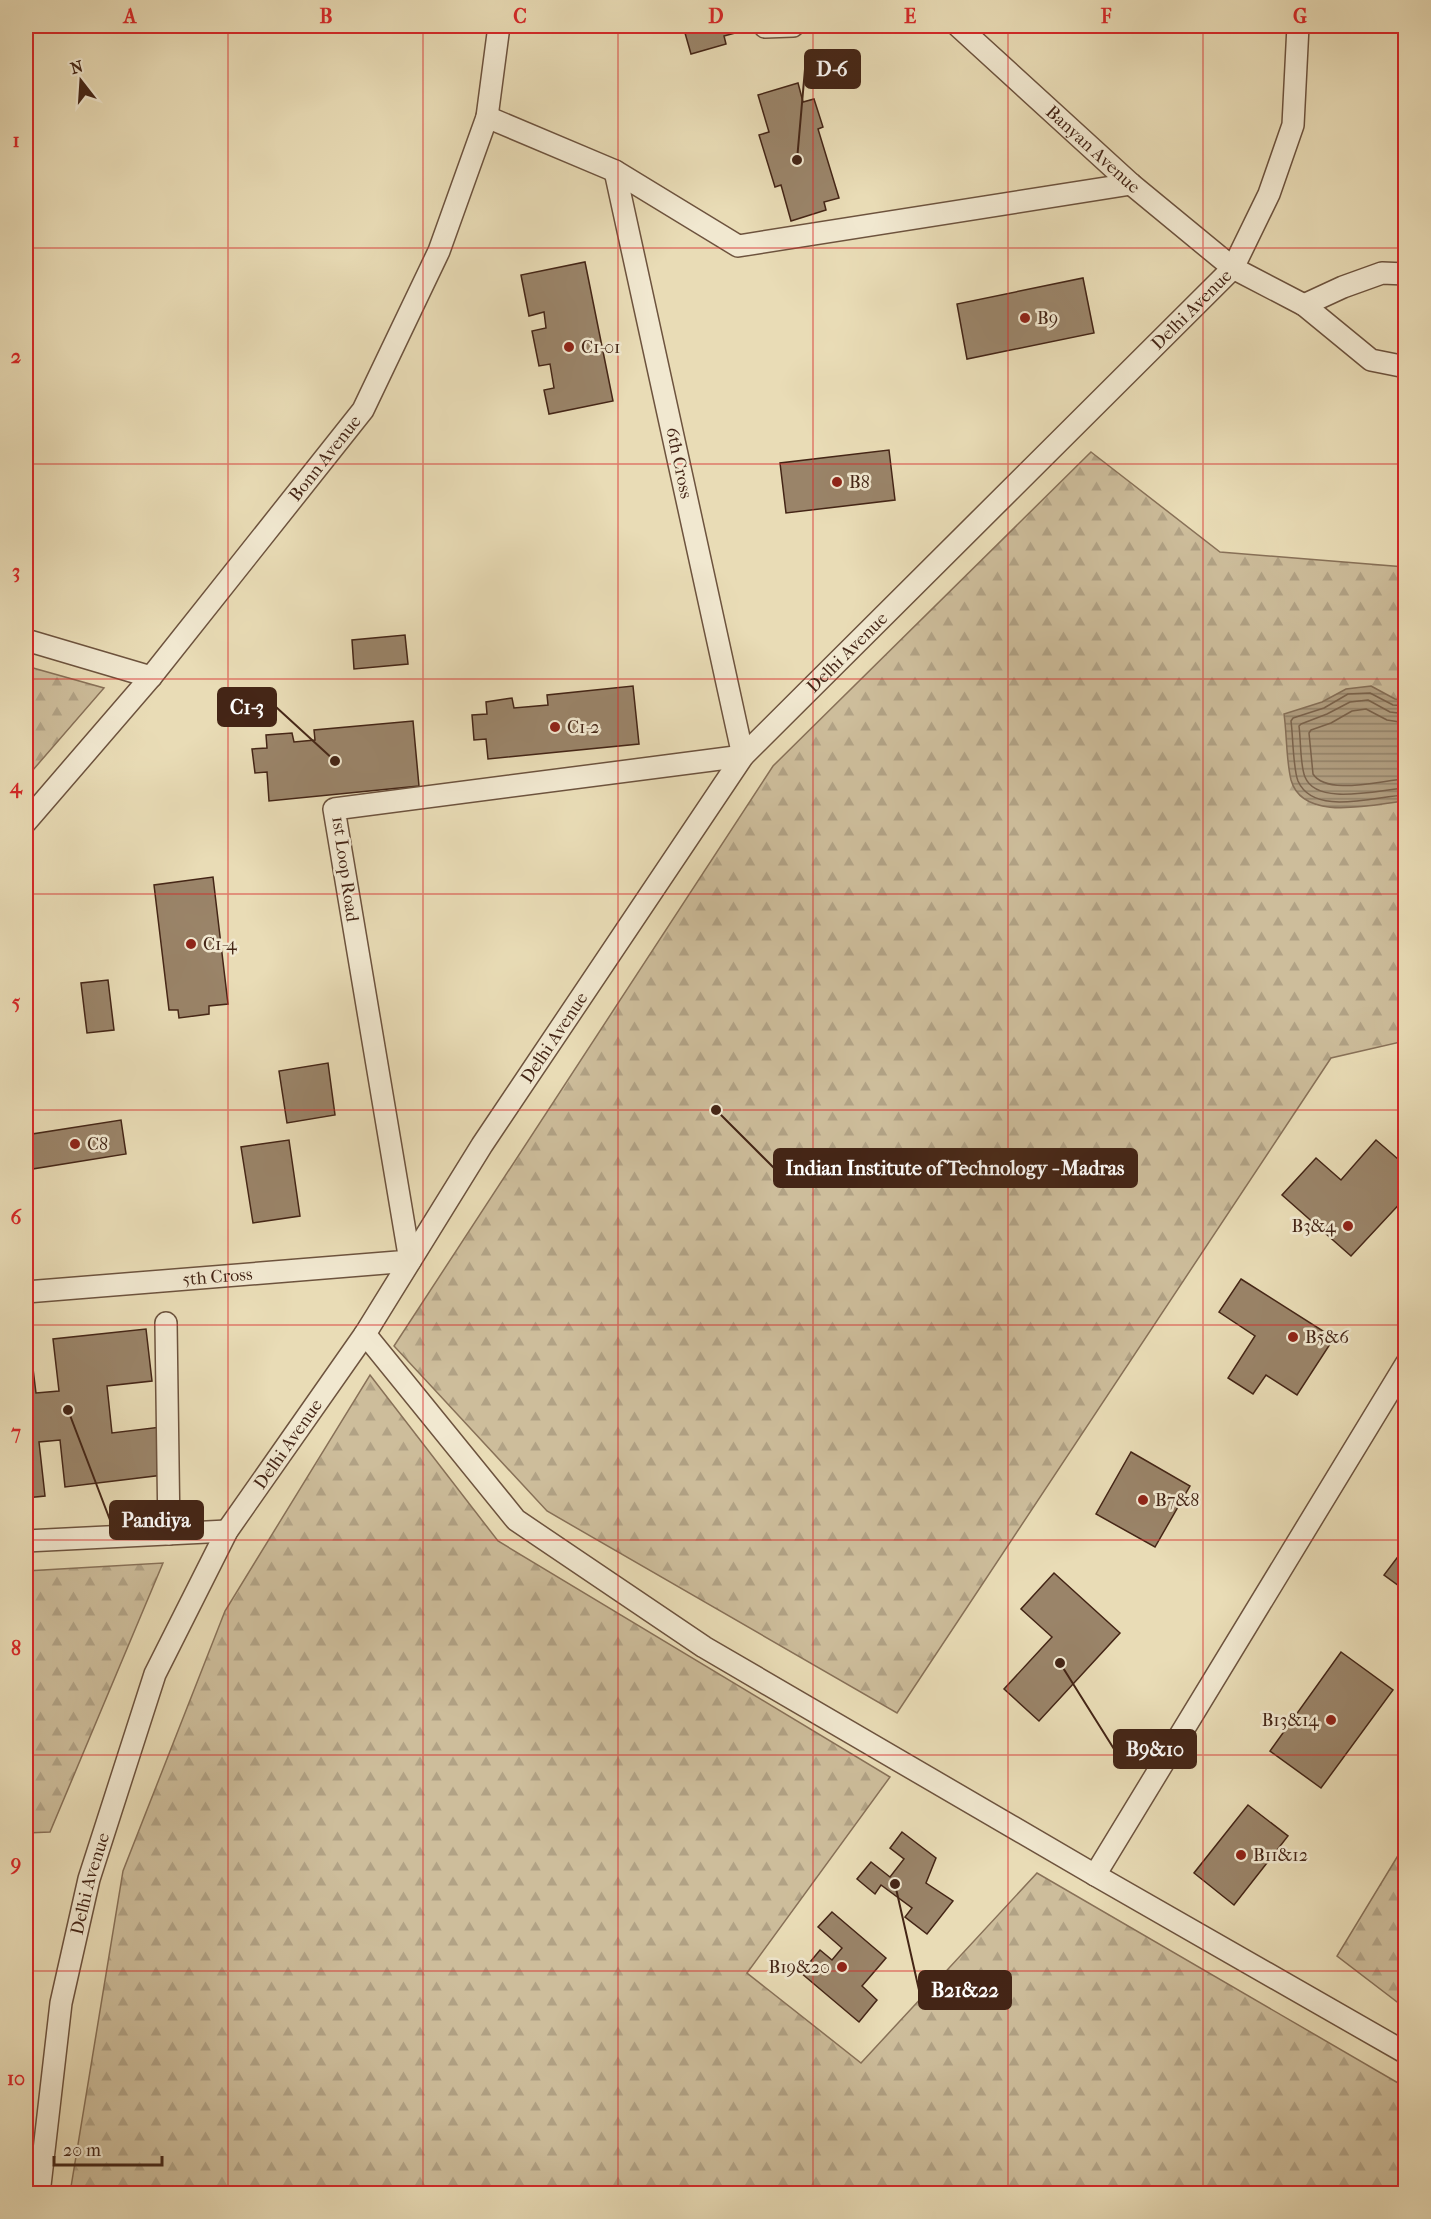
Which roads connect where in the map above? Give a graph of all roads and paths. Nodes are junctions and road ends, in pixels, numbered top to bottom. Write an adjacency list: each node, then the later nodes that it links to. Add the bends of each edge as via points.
1 (498, 26): 6 (lane, Bonn Avenue)
2 (793, 26): 5 (lane)
3 (958, 26): 8 (lane, Banyan Avenue)
4 (1298, 26): 9 (lane, Delhi Avenue, via 1293,125 1269,194)
5 (765, 27)
6 (487, 117): 7 (lane); 14 (lane, Bonn Avenue, via 439,251 363,410)
7 (615, 171): 8 (lane, via 738,246); 15 (lane, 6th Cross)
8 (1131, 184): 9 (lane, Banyan Avenue)
9 (1233, 268): 11 (lane, Banyan Avenue); 15 (lane, Delhi Avenue)
10 (1406, 274): 11 (lane, via 1382,273)
11 (1304, 305): 12 (lane, Banyan Avenue, via 1371,360)
12 (1406, 367)
13 (26, 640): 14 (lane)
14 (151, 677): 16 (lane, Bonn Avenue)
15 (743, 756): 17 (lane, Delhi Avenue, via 482,1145); 17 (lane, 1st Loop Road, via 334,809)
16 (26, 822)
17 (410, 1261): 18 (lane, 5th Cross); 20 (lane, Delhi Avenue)
18 (26, 1292)
19 (165, 1323): 23 (lane)
20 (365, 1334): 22 (lane, Delhi Avenue); 25 (lane, via 516,1520 704,1647)
21 (1406, 1364): 25 (lane)
22 (227, 1531): 23 (lane); 27 (lane, Delhi Avenue, via 155,1674 89,1879)
23 (169, 1534): 24 (lane)
24 (26, 1541)
25 (1095, 1875): 26 (lane)
26 (1406, 2053)
27 (35, 2143): 28 (lane, Delhi Avenue)
28 (39, 2193)

